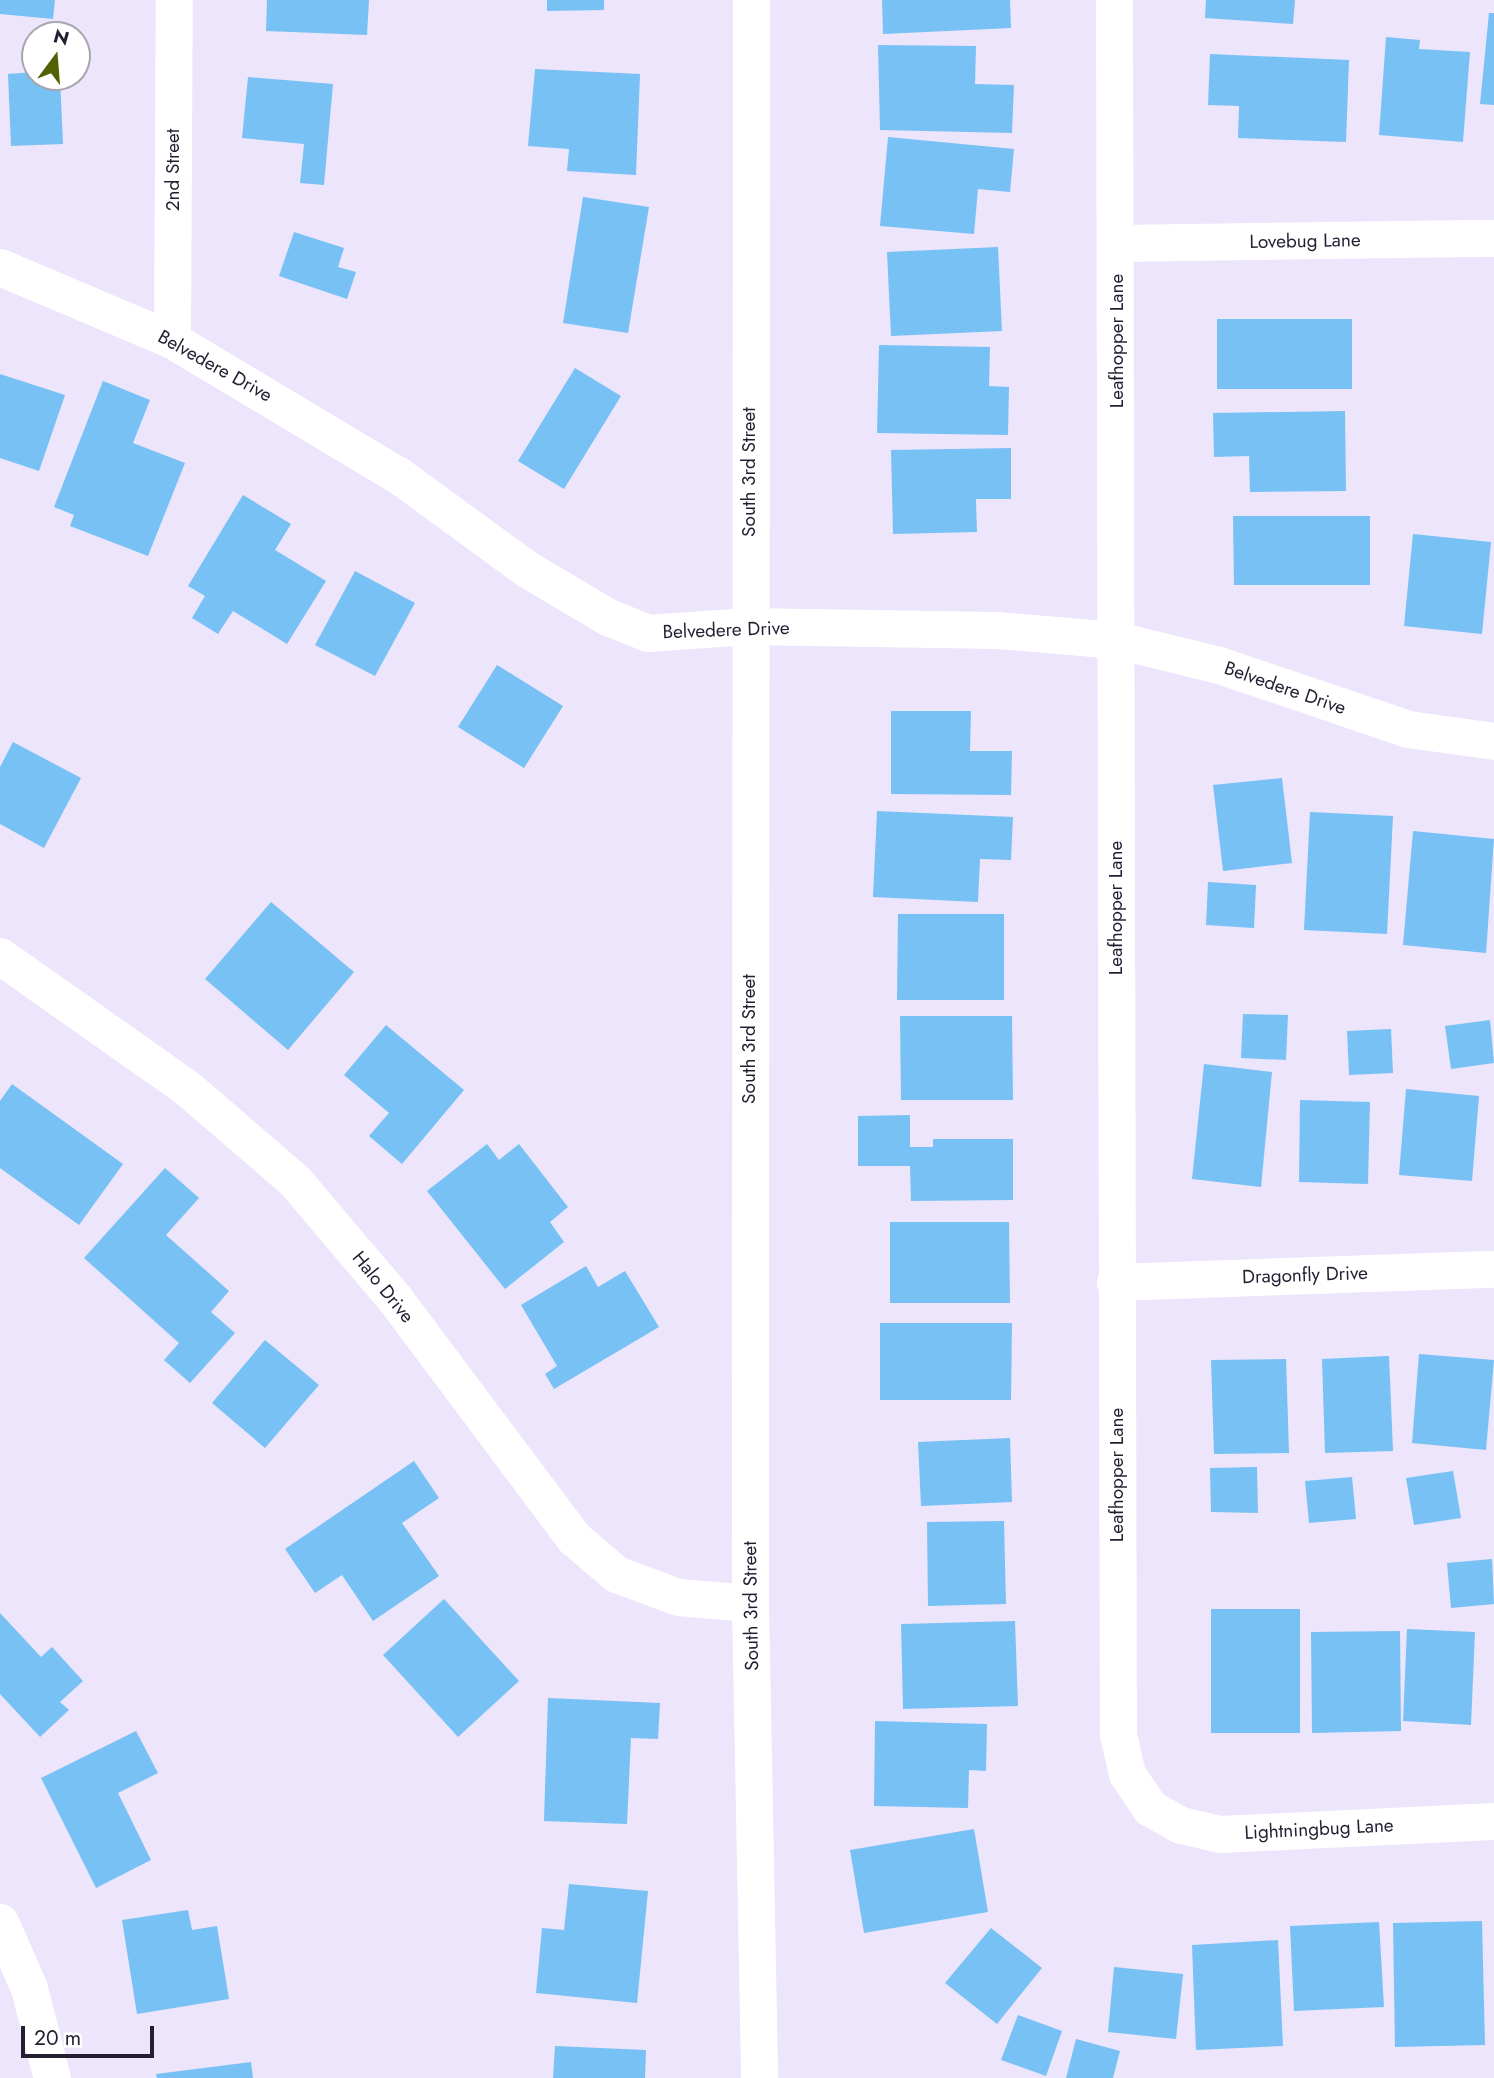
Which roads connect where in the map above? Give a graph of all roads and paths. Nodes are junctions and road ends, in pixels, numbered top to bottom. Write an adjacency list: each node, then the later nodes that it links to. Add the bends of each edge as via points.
1 (174, 0): 7 (street, 2nd Street)
2 (751, 0): 8 (street, South 3rd Street)
3 (1114, 0): 5 (street, Leafhopper Lane)
4 (1494, 238): 5 (street, Lovebug Lane)
5 (1116, 243): 9 (street, Leafhopper Lane)
6 (0, 267): 7 (street, Belvedere Drive)
7 (172, 340): 8 (street, Belvedere Drive, via 374,461 608,617 649,633)
8 (748, 626): 9 (street, Belvedere Drive, via 997,630); 14 (street, South 3rd Street)
9 (1117, 640): 10 (street, Belvedere Drive, via 1219,665 1408,729); 13 (street, Leafhopper Lane)
10 (1494, 741)
11 (0, 956): 14 (street, Halo Drive, via 187,1088 294,1180 395,1299 573,1538 616,1574 678,1597)
12 (1494, 1269): 13 (street, Dragonfly Drive)
13 (1115, 1282): 15 (street, Leafhopper Lane, via 1118,1734 1126,1774)
14 (750, 1603): 19 (street, South 3rd Street)
15 (1150, 1808): 16 (street, Lightningbug Lane, via 1181,1825 1220,1834)
16 (1494, 1821)
17 (0, 1922): 18 (street, via 29,1988)
18 (52, 2078)
19 (759, 2078)

